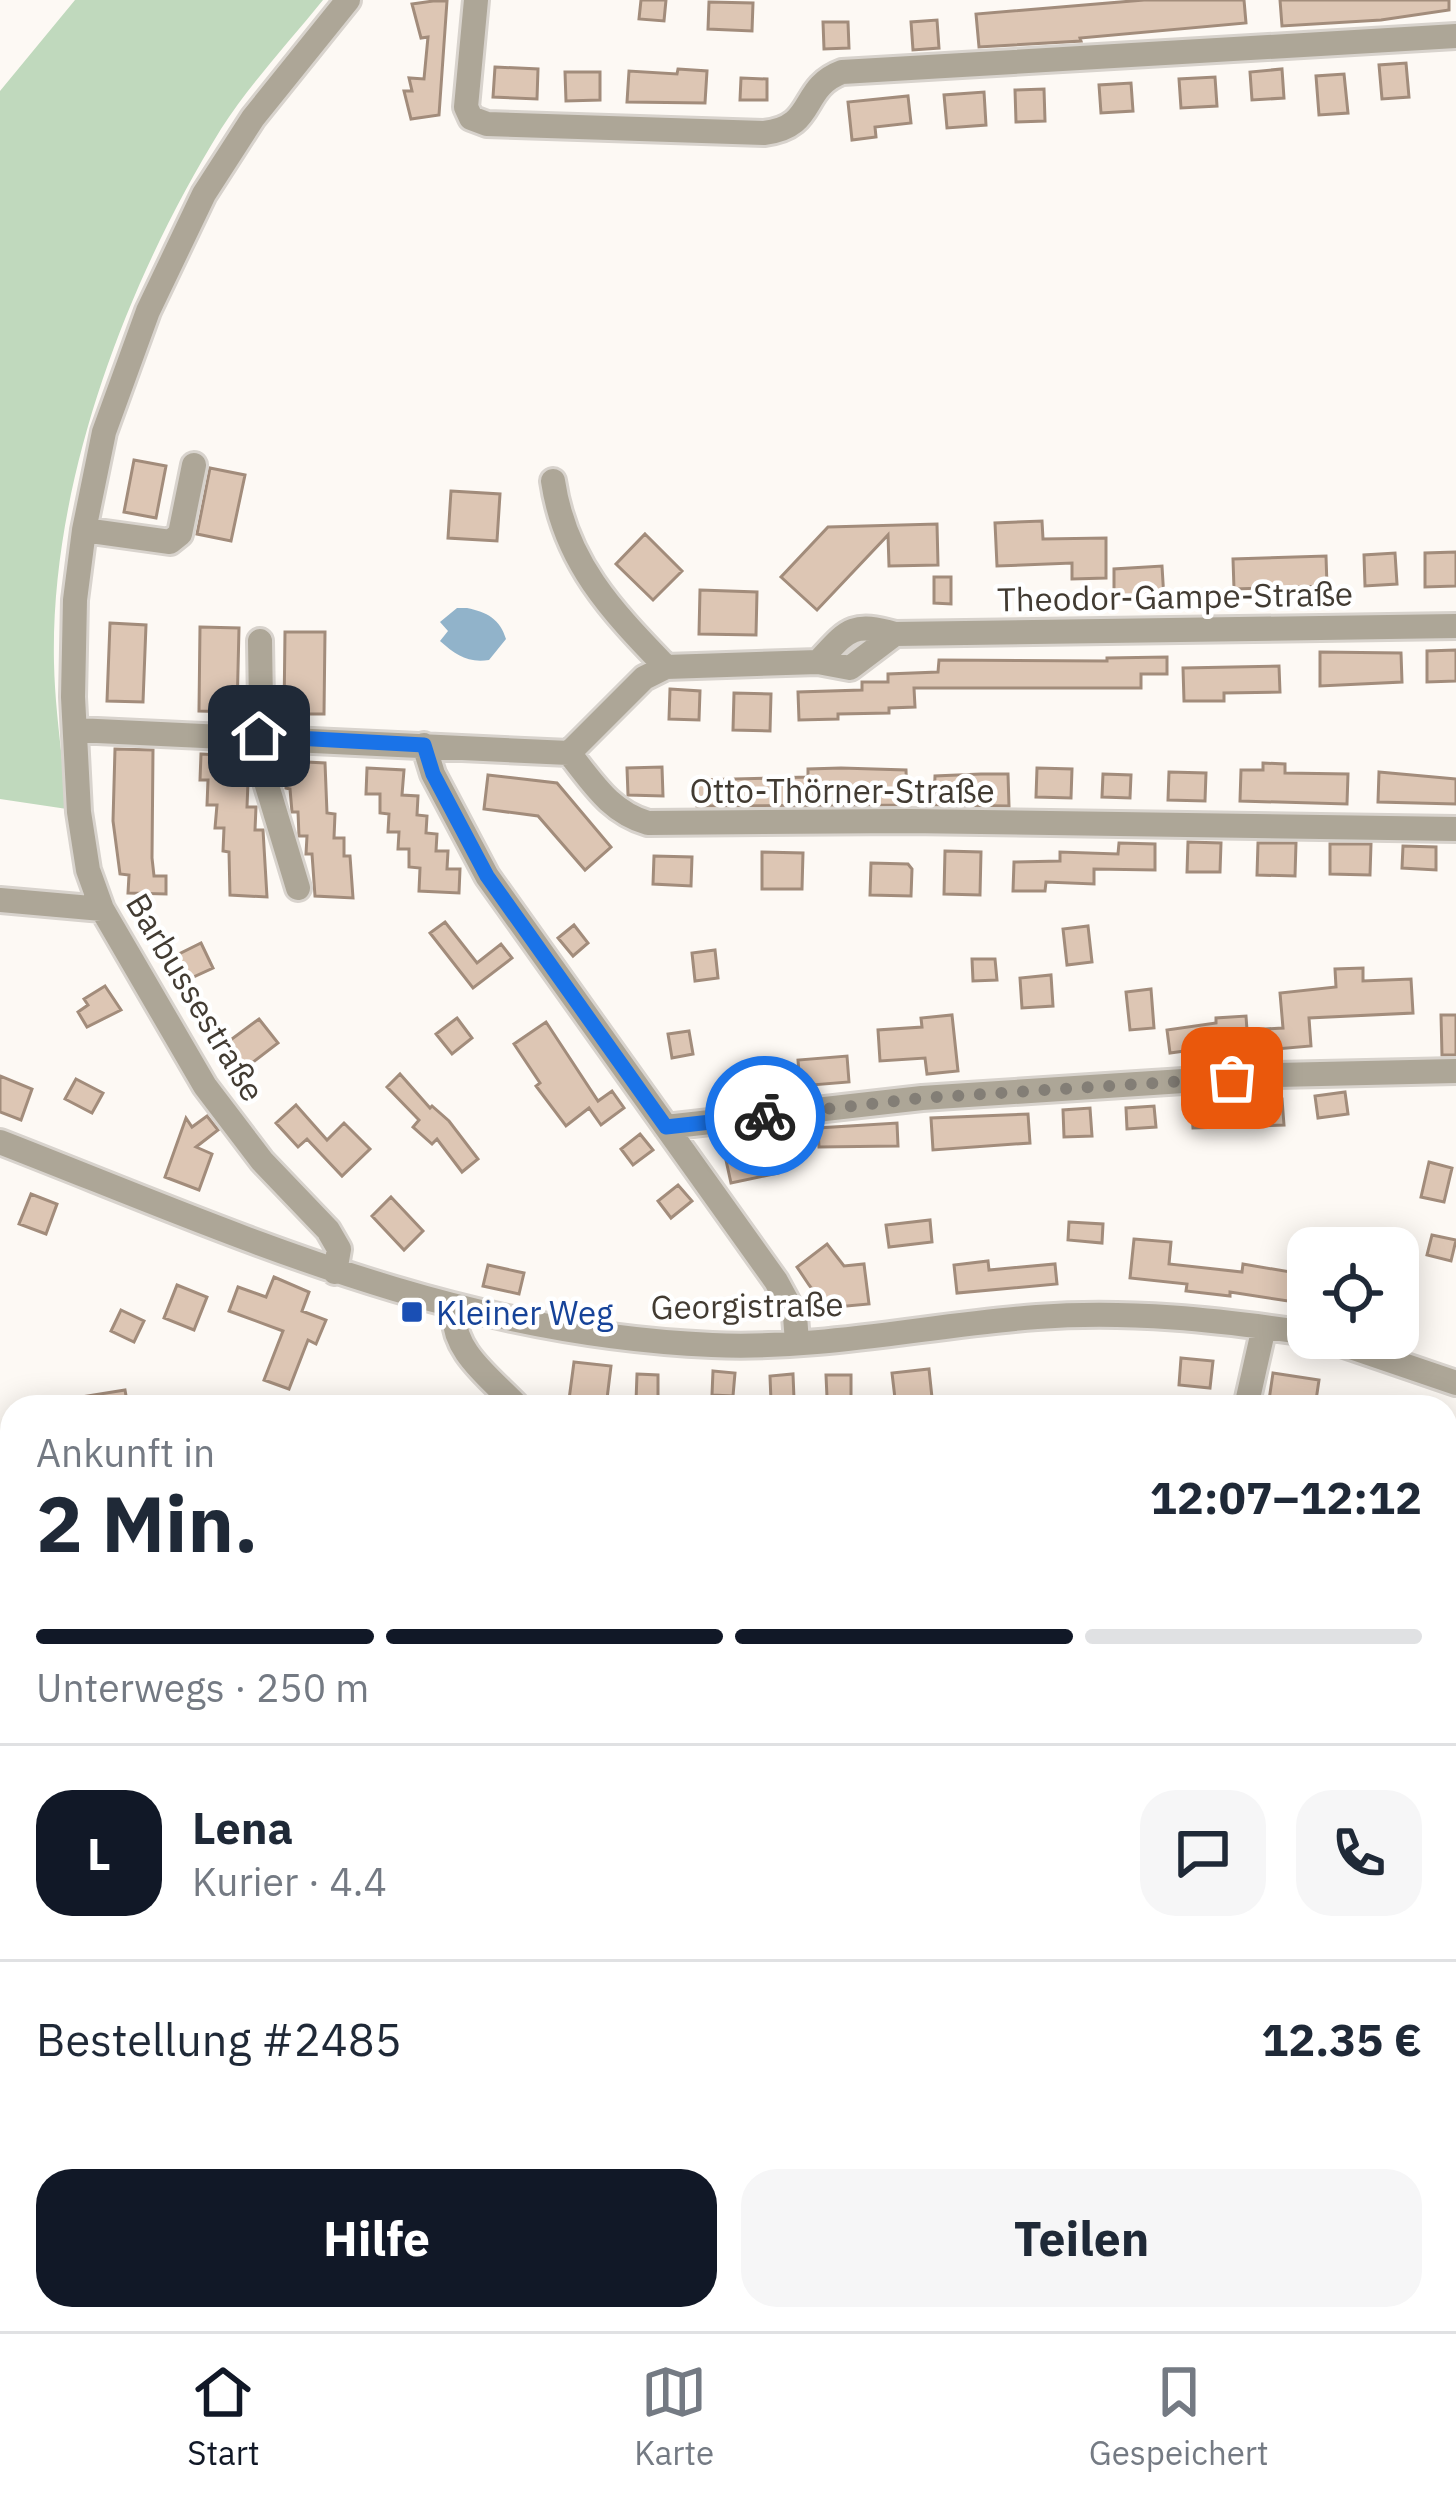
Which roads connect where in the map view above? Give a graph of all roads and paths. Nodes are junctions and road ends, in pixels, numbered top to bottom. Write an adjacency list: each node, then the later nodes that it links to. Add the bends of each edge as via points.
1 (347, 0): 6 (street, Barbussestraße, via 204,194 111,412)
2 (476, 0): 3 (street, via 466,106 487,124 764,133 798,122 823,79 842,72)
3 (1456, 36)
4 (194, 466): 6 (street, via 180,534 170,542)
5 (554, 481): 9 (street, via 563,533 607,607)
6 (84, 530): 10 (street, Barbussestraße, via 75,600)
7 (1456, 626): 9 (street, Theodor-Gampe-Straße, via 895,634 850,668)
8 (260, 641): 11 (street)
9 (666, 667): 13 (street, via 644,678)
10 (76, 730): 11 (street); 17 (street, Barbussestraße, via 79,812)
11 (259, 736): 12 (street); 15 (street)
12 (424, 745): 13 (street); 19 (street, via 487,876)
13 (569, 753): 14 (street, Otto-Thörner-Straße, via 608,803 648,823)
14 (1456, 829)
15 (298, 888)
16 (0, 900): 17 (street)
17 (102, 909): 21 (street, Barbussestraße, via 205,1086 262,1162 328,1230 339,1249)
18 (1456, 1071): 19 (street, via 922,1098)
19 (666, 1127): 25 (street, via 776,1281 795,1316)
20 (0, 1142): 21 (street, Georgistraße)
21 (335, 1272): 22 (street, Georgistraße)
22 (455, 1309): 25 (street, Georgistraße, via 619,1338); 28 (street, via 452,1327 465,1352)
23 (1264, 1327): 24 (street, Georgistraße); 25 (street, Georgistraße, via 1150,1313 1042,1316); 29 (street)
24 (1287, 1331)
25 (797, 1342)
26 (1386, 1359): 27 (street)
27 (1456, 1383)
28 (506, 1395)
29 (1249, 1395)

